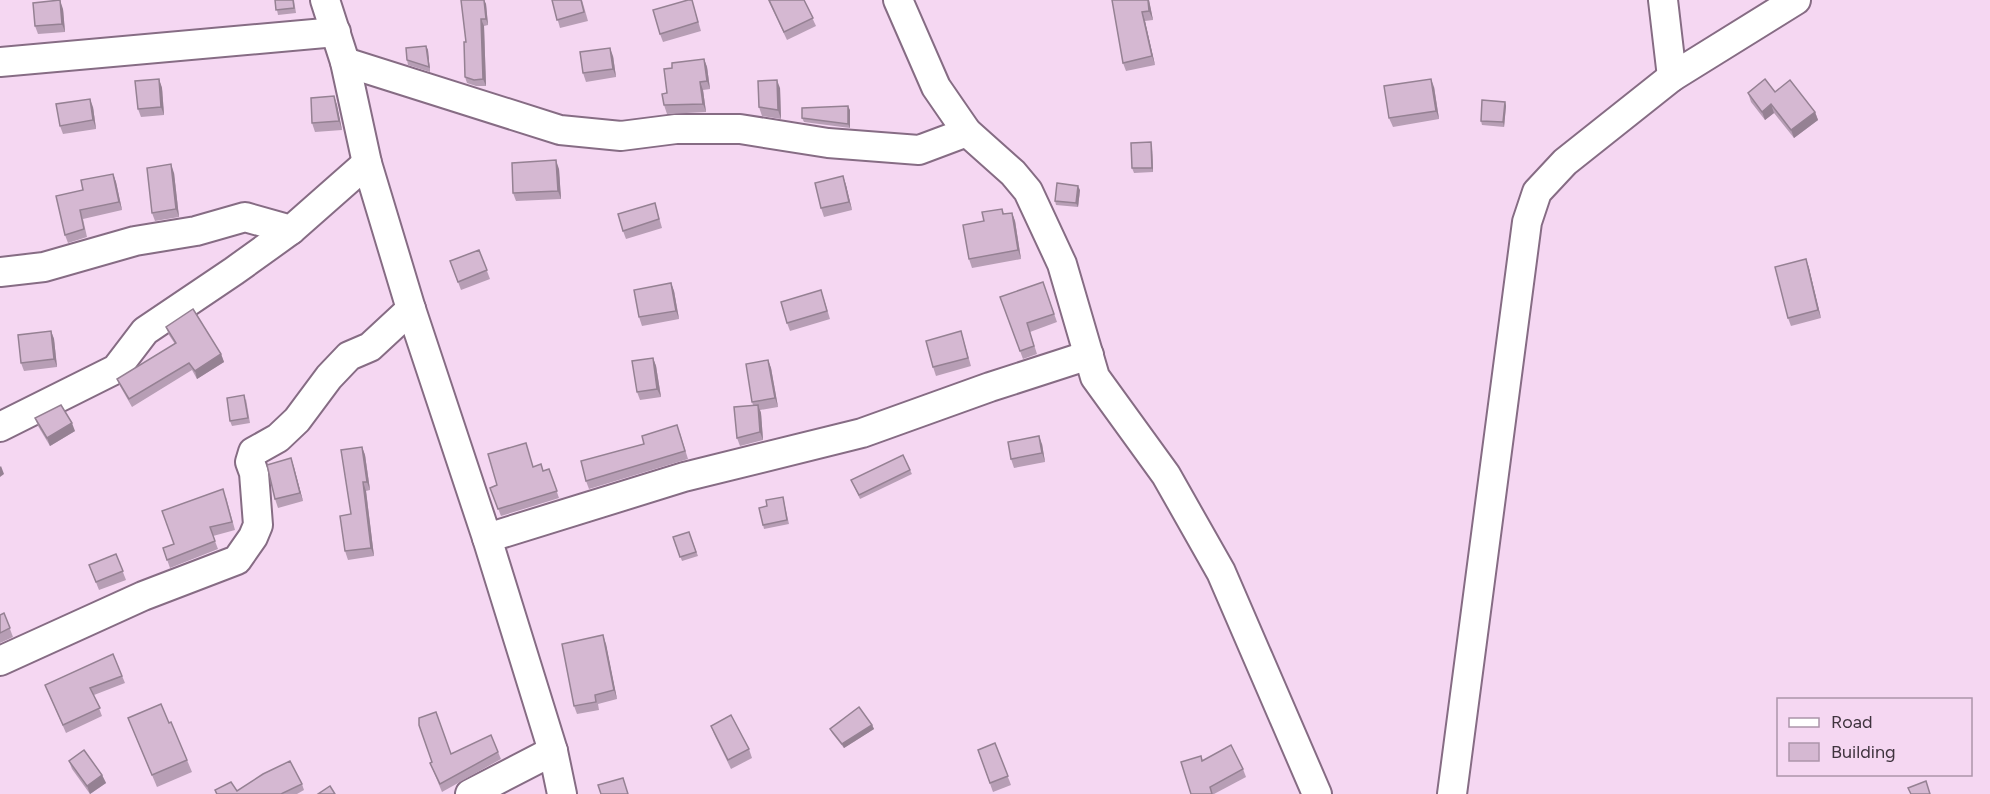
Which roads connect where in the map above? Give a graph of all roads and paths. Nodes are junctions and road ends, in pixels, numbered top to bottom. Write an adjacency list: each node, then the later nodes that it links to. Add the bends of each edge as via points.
1 (325, 0): 5 (street)
2 (898, 0): 9 (street, via 936,87)
3 (1663, 0): 8 (street)
4 (1796, 0): 8 (street)
5 (336, 32): 6 (street); 7 (street)
6 (0, 62)
7 (345, 62): 9 (street, via 560,130 621,136 676,129 740,129 828,143 919,150); 10 (street)
8 (1672, 77): 22 (street, via 1565,162 1537,192 1526,234)
9 (967, 132): 14 (street, via 1028,191 1062,264)
10 (367, 163): 11 (street); 13 (street)
11 (291, 230): 12 (street, via 245,217 196,231 135,241 44,267); 15 (street, via 145,332 116,369)
12 (0, 272)
13 (411, 309): 16 (street); 17 (street, via 370,347 349,356 297,420 278,438 253,452 250,462 258,525 237,560 142,596)
14 (1089, 355): 16 (street, via 862,433 684,477); 21 (street, via 1095,377 1166,476 1221,572)
15 (0, 427)
16 (487, 538): 18 (street)
17 (0, 662)
18 (553, 751): 19 (street); 20 (street)
19 (470, 794)
20 (562, 794)
21 (1317, 794)
22 (1452, 794)

